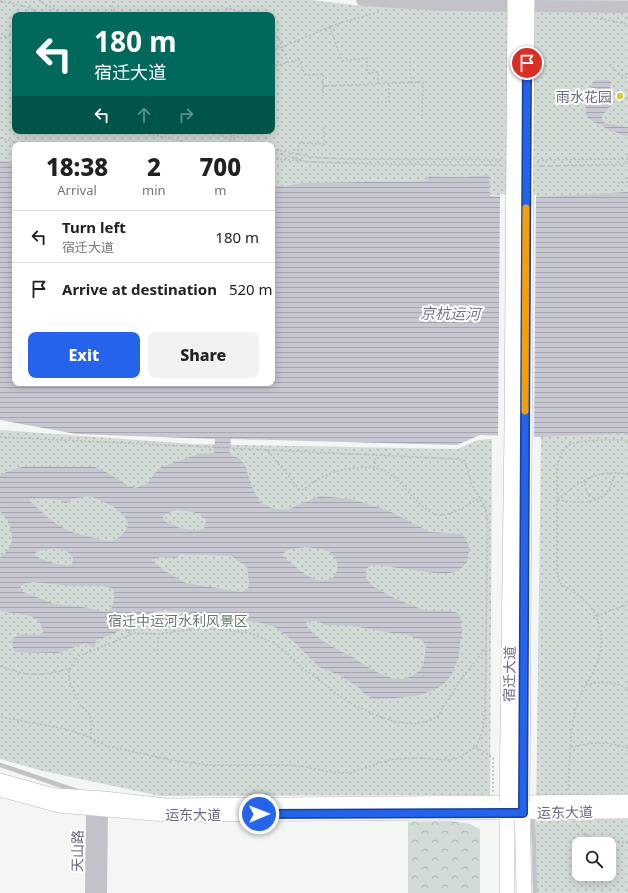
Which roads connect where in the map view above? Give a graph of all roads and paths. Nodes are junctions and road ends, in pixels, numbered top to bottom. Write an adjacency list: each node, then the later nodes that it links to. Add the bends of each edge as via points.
1 (38, 0): 10 (path)
2 (113, 0): 11 (path)
3 (362, 0): 7 (street, via 444,5)
4 (515, 0): 86 (main road, 宿迁大道, bridge, via 512,421)
5 (527, 0): 86 (main road, 宿迁大道, bridge)
6 (0, 1): 9 (path)
7 (628, 7)
8 (226, 8): 12 (path)
9 (37, 12)
10 (59, 12)
11 (111, 12)
12 (241, 12)
13 (382, 12): 14 (path)
14 (330, 27): 18 (path); 26 (path, via 342,61 367,58 368,72 378,72)
15 (12, 35): 17 (path)
16 (275, 36): 18 (path, via 278,37)
17 (0, 38)
18 (282, 47): 19 (path); 21 (path)
19 (275, 50)
20 (410, 61): 25 (path)
21 (288, 62): 23 (path); 28 (path, via 299,59 305,75 323,74)
22 (610, 64): 24 (path)
23 (275, 66)
24 (628, 79)
25 (411, 83): 27 (path); 31 (path, via 423,82)
26 (378, 84): 27 (path); 28 (path)
27 (389, 84): 30 (path, via 389,102)
28 (323, 86): 29 (path)
29 (323, 96)
30 (373, 102)
31 (422, 117)
32 (324, 125): 44 (path, via 324,144 299,143)
33 (150, 134): 39 (path)
34 (217, 134): 37 (path)
35 (232, 135): 37 (path); 41 (path)
36 (0, 138): 38 (path)
37 (230, 140): 40 (path)
38 (17, 142)
39 (182, 142)
40 (236, 142)
41 (252, 142)
42 (275, 150): 44 (path)
43 (275, 153): 46 (path)
44 (297, 155): 46 (path); 48 (path, via 341,159)
45 (275, 159): 50 (path)
46 (297, 159): 50 (path)
47 (628, 159): 49 (path)
48 (505, 160)
49 (536, 160)
50 (308, 162): 52 (path)
51 (628, 164): 53 (path)
52 (504, 165)
53 (535, 166)
54 (628, 182): 55 (path)
55 (618, 183)
56 (0, 437): 58 (path)
57 (628, 440): 66 (path, via 584,441 568,445 557,466)
58 (268, 450): 59 (path); 60 (path, via 300,490 336,471)
59 (377, 455): 60 (path); 64 (path, via 465,461 472,485)
60 (374, 468): 64 (path, via 386,471 434,514 454,512)
61 (616, 472): 62 (path); 63 (path, via 603,473); 65 (path, via 606,494)
62 (628, 474)
63 (584, 480): 65 (path, via 588,495); 66 (path, via 575,484)
64 (480, 498): 70 (path, via 488,524)
65 (596, 499): 66 (path, via 578,502)
66 (557, 500): 68 (path, via 557,572 560,583 585,601)
67 (628, 605): 68 (path)
68 (597, 616): 74 (path, via 600,626 600,650)
69 (159, 634): 70 (path, via 201,628 250,633 272,642 348,702 396,722 414,724 437,717 464,675); 71 (path); 73 (path, via 135,633 79,656)
70 (486, 648): 78 (path, via 483,731)
71 (157, 655)
72 (0, 666): 73 (path, via 32,675)
73 (69, 669): 77 (path, via 70,681 80,705 88,712 92,721)
74 (586, 685): 75 (path, via 609,682); 79 (path, via 574,714)
75 (628, 689)
76 (0, 717): 77 (path, via 66,729)
77 (90, 738): 78 (path, via 107,746 208,765 286,765 351,773 395,760 458,758)
78 (476, 747): 86 (path, via 493,758)
79 (571, 747): 80 (path, via 604,742); 87 (path)
80 (628, 748)
81 (0, 765): 85 (lane)
82 (0, 780): 85 (main road, 运东大道)
83 (0, 790): 85 (main road, 运东大道, via 46,804)
84 (628, 801): 87 (main road, 运东大道)
85 (97, 806): 86 (main road, 运东大道); 86 (main road, 运东大道, via 165,815); 90 (street, 天山路); 91 (street, 天山路)
86 (514, 807): 87 (main road, 运东大道); 92 (main road, 宿迁大道); 93 (main road, 宿迁大道); 94 (lane)
87 (567, 807): 88 (main road, 运东大道); 89 (path, via 584,834 592,838)
88 (628, 812)
89 (628, 843)
90 (91, 893)
91 (101, 893)
92 (507, 893)
93 (524, 893)
94 (535, 893)

